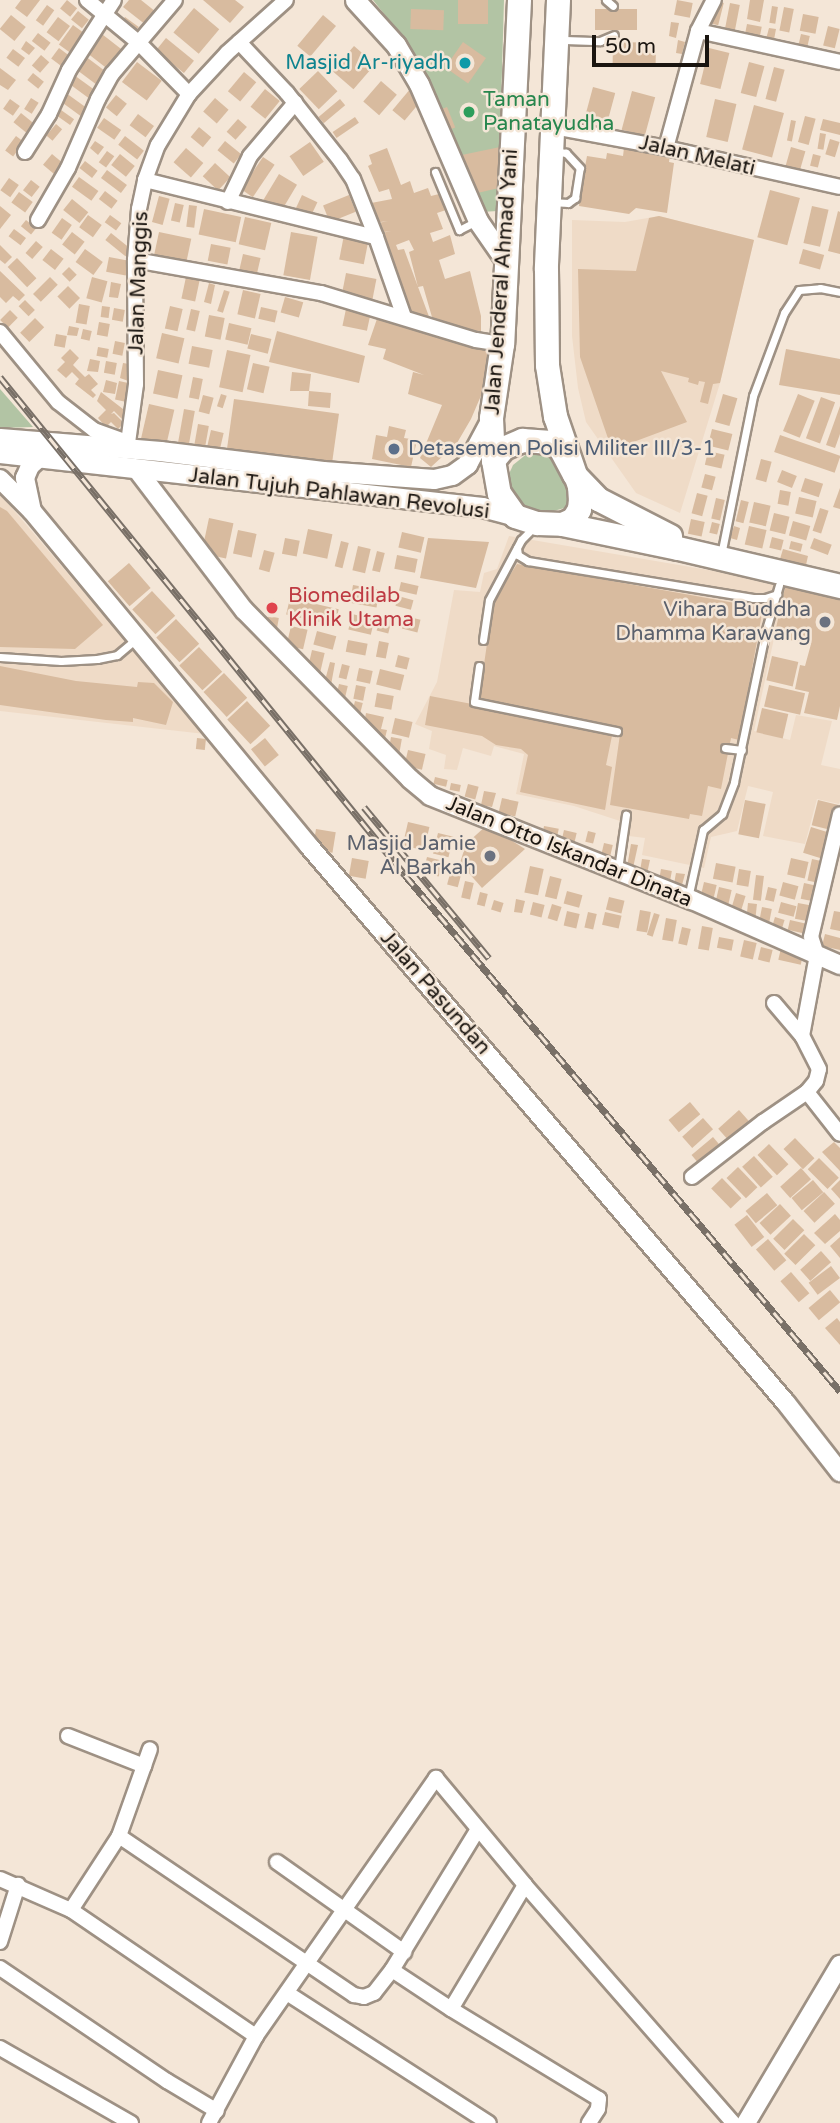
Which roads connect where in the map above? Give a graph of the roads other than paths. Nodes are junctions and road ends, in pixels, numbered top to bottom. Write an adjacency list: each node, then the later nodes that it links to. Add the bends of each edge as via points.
1 (87, 0): 11 (street)
2 (114, 0): 11 (street)
3 (175, 0): 14 (street)
4 (286, 0): 15 (street, Jalan Manggis)
5 (355, 0): 28 (main road, via 397,45 422,83)
6 (519, 0): 31 (main road, Jalan Jenderal Ahmad Yani)
7 (558, 0): 16 (main road, Jalan Jenderal Ahmad Yani)
8 (606, 0): 10 (lane)
9 (715, 0): 12 (street)
10 (613, 6)
11 (105, 14): 14 (street); 22 (street, via 68,70 49,114)
12 (698, 31): 17 (street); 21 (street)
13 (614, 35): 16 (lane, via 600,41 565,40)
14 (138, 42): 18 (street); 27 (street, via 98,99 68,168)
15 (239, 42): 18 (street, Jalan Manggis); 19 (street)
16 (557, 47): 20 (main road, Jalan Jenderal Ahmad Yani)
17 (840, 62)
18 (190, 94): 24 (street, Jalan Manggis, via 164,134)
19 (295, 103): 26 (street, via 250,156); 29 (street, via 353,179)
20 (554, 127): 21 (street, Jalan Melati); 44 (main road, Jalan Jenderal Ahmad Yani, via 546,269 547,365 555,416)
21 (666, 148): 25 (street, Jalan Melati)
22 (25, 152)
23 (435, 172): 28 (lane, via 458,230)
24 (145, 180): 26 (street); 30 (street, Jalan Manggis)
25 (840, 187)
26 (228, 202): 29 (street)
27 (38, 220)
28 (478, 221): 31 (main road)
29 (376, 237): 33 (street)
30 (135, 260): 33 (street, via 287,286); 38 (street, Jalan Manggis, via 136,384)
31 (505, 260): 35 (main road, Jalan Jenderal Ahmad Yani)
32 (840, 292): 51 (lane, via 799,289 784,313 753,396)
33 (404, 317): 35 (street)
34 (0, 332): 38 (street, via 58,402 94,430)
35 (502, 344): 36 (main road, Jalan Jenderal Ahmad Yani)
36 (491, 418): 41 (main road, Jalan Jenderal Ahmad Yani); 42 (main road)
37 (0, 438): 38 (main road, Jalan Tujuh Pahlawan Revolusi)
38 (128, 446): 42 (main road, Jalan Tujuh Pahlawan Revolusi, via 434,480)
39 (0, 453): 40 (main road, Jalan Tujuh Pahlawan Revolusi)
40 (41, 456): 43 (main road, Jalan Tujuh Pahlawan Revolusi); 46 (street, Jalan Pasundan, via 25,478)
41 (493, 460): 42 (main road, Jalan Tujuh Pahlawan Revolusi); 44 (main road, via 503,448 534,439 560,448); 47 (main road, Jalan Jenderal Ahmad Yani, via 499,493)
42 (467, 464)
43 (138, 471): 47 (main road, Jalan Tujuh Pahlawan Revolusi, via 482,507); 66 (street, Jalan Otto Iskandar Dinata, via 244,610 430,796)
44 (574, 474): 49 (main road, Jalan Jenderal Ahmad Yani, via 579,509 573,519); 51 (main road, via 598,499 643,525)
45 (0, 479): 46 (street, Jalan Pasundan)
46 (32, 511): 57 (street, Jalan Pasundan)
47 (514, 516): 48 (main road, Jalan Tujuh Pahlawan Revolusi)
48 (537, 523): 49 (main road, Jalan Tujuh Pahlawan Revolusi); 50 (lane)
49 (562, 524): 54 (main road, Jalan Tujuh Pahlawan Revolusi)
50 (517, 548): 52 (lane); 54 (lane, via 518,555 528,561 753,598 765,598)
51 (722, 550): 53 (main road)
52 (510, 562): 56 (lane, via 502,567); 58 (lane, via 489,600)
53 (840, 575)
54 (779, 584): 55 (main road, Jalan Tujuh Pahlawan Revolusi); 63 (lane)
55 (840, 586)
56 (486, 596)
57 (138, 637): 59 (lane, via 117,655 97,659); 75 (street, Jalan Pasundan, via 309,846)
58 (483, 640)
59 (0, 657)
60 (479, 666): 61 (lane, via 474,702)
61 (617, 732)
62 (725, 748): 63 (lane)
63 (742, 750): 67 (lane, via 722,814 703,830)
64 (840, 814): 68 (street, via 811,937)
65 (626, 815): 66 (lane)
66 (618, 872): 67 (street, Jalan Otto Iskandar Dinata)
67 (688, 899): 68 (street, Jalan Otto Iskandar Dinata)
68 (817, 955): 69 (street, Jalan Otto Iskandar Dinata); 71 (street)
69 (840, 965)
70 (774, 1003): 71 (street)
71 (802, 1036): 72 (street, via 819,1069)
72 (807, 1093): 73 (street); 74 (street)
73 (840, 1134)
74 (692, 1177)
75 (840, 1472)
76 (68, 1736): 78 (street)
77 (150, 1749): 78 (street)
78 (144, 1766): 80 (street)
79 (478, 1829): 84 (street); 85 (street, via 439,1779 432,1779); 88 (street)
80 (119, 1836): 86 (street); 89 (street)
81 (277, 1862): 85 (street)
82 (0, 1879): 83 (street)
83 (18, 1885): 86 (street); 87 (street)
84 (525, 1885): 94 (street); 101 (street)
85 (343, 1909): 88 (street); 89 (street)
86 (71, 1910): 95 (street)
87 (0, 1942)
88 (404, 1952): 92 (street)
89 (308, 1963): 92 (street, via 364,1997 374,1993); 93 (street)
90 (840, 1965): 102 (street)
91 (0, 1968): 97 (street)
92 (392, 1970): 94 (street)
93 (287, 1993): 95 (street); 99 (street)
94 (451, 2009): 100 (street, via 599,2099)
95 (256, 2036): 97 (street)
96 (0, 2048): 98 (street)
97 (213, 2117)
98 (131, 2123)
99 (488, 2123)
100 (589, 2123)
101 (733, 2123)
102 (746, 2123)

